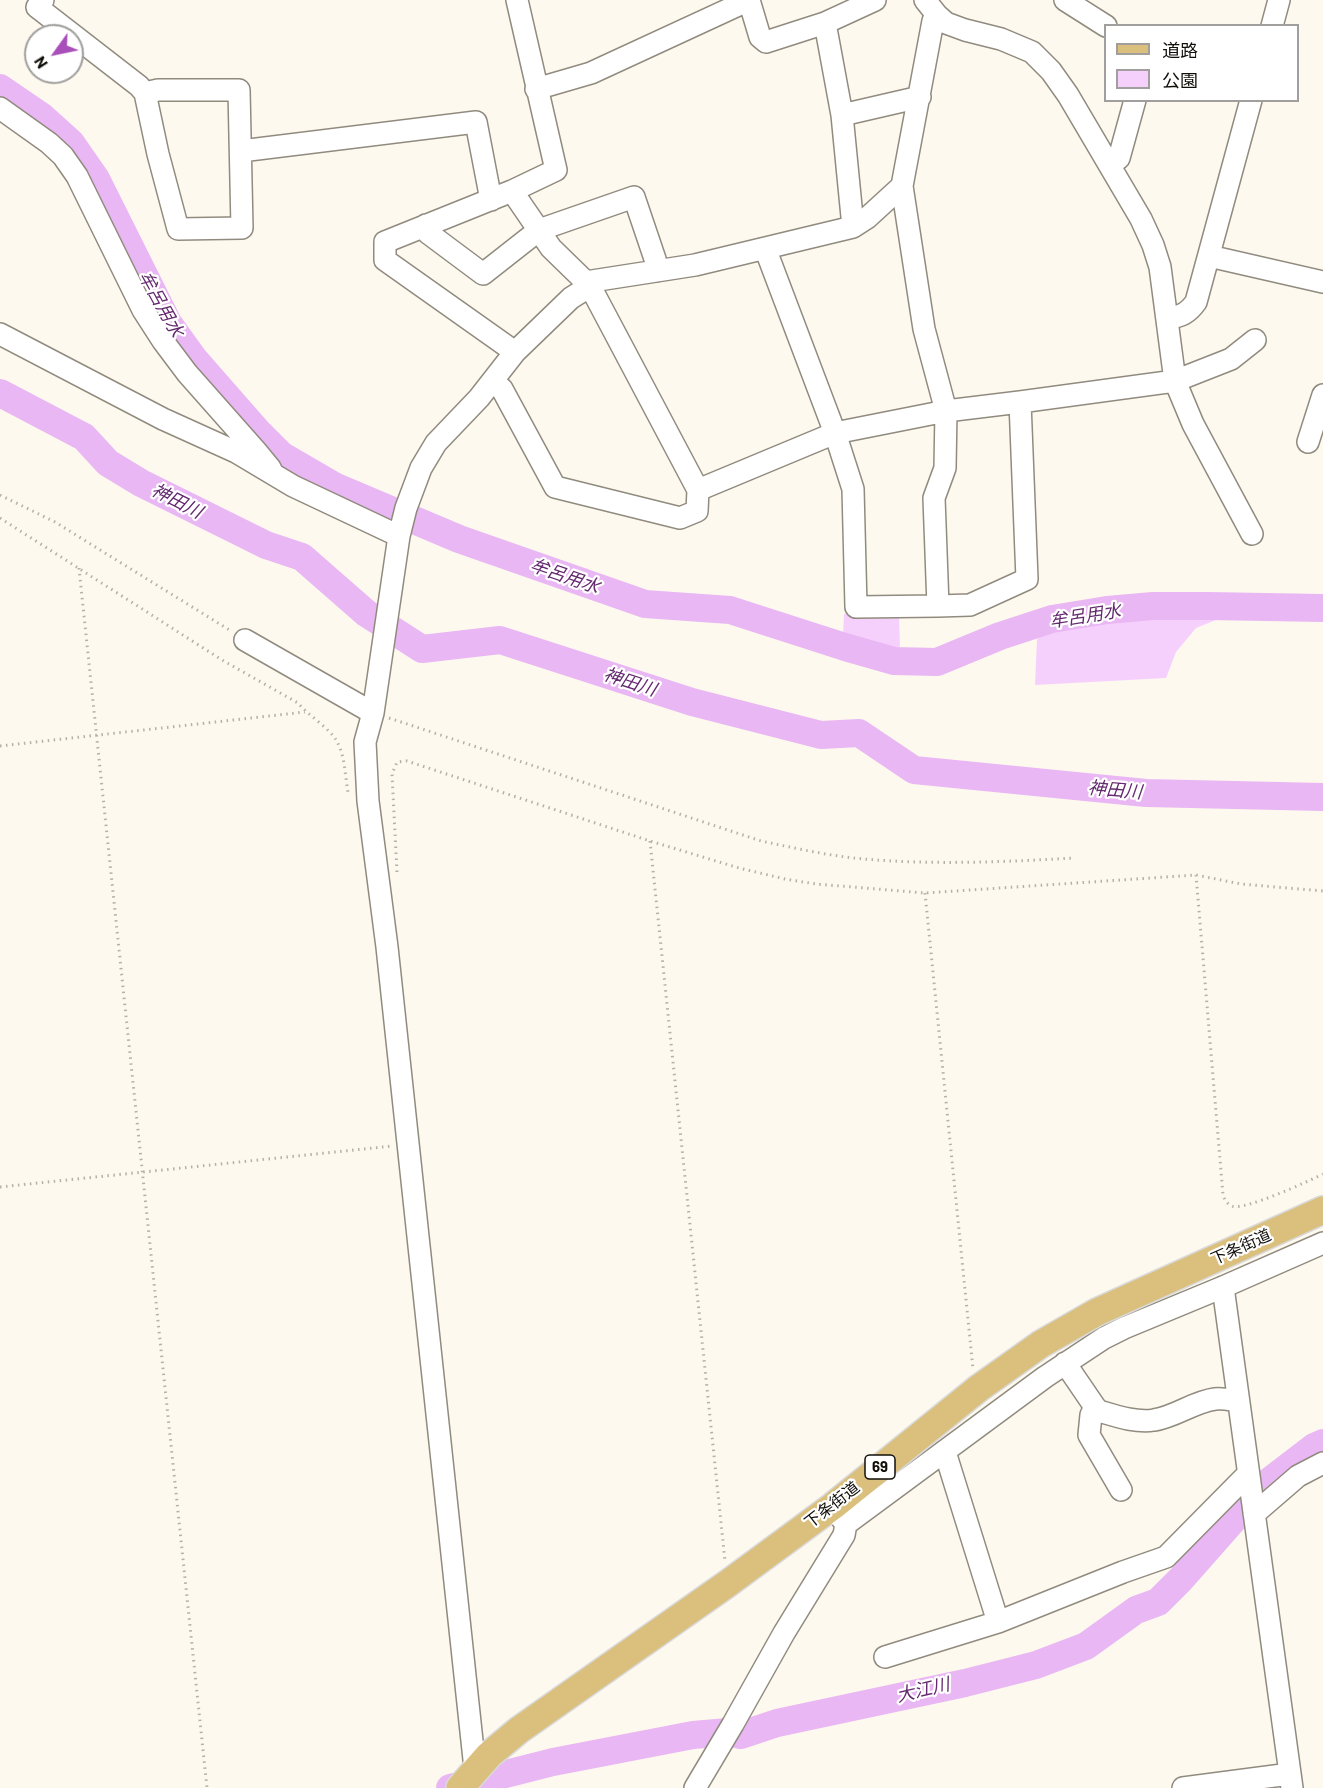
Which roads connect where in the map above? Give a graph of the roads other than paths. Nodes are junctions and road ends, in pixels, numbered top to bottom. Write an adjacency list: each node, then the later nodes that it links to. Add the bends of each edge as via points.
1 (517, 0): 11 (street)
2 (749, 0): 8 (street, via 760,37 766,42); 11 (street, via 591,73)
3 (875, 0): 8 (street)
4 (1065, 0): 10 (street)
5 (1279, 0): 9 (street)
6 (36, 2): 12 (street)
7 (931, 8): 13 (street, via 933,21); 19 (street, via 946,23 1032,52 1068,95)
8 (825, 23): 17 (street)
9 (1273, 24)
10 (1104, 26)
11 (536, 90): 21 (street, via 556,170)
12 (145, 93): 18 (street, via 239,90); 18 (street, via 178,229 242,228)
13 (920, 97): 17 (street); 20 (street)
14 (1134, 102): 19 (street, via 1119,158)
15 (1250, 102): 27 (street)
16 (0, 108): 42 (street, via 63,156 163,341)
17 (842, 114): 24 (street)
18 (241, 151): 22 (street, via 476,122)
19 (1110, 165): 31 (street, via 1153,245)
20 (902, 186): 24 (street); 39 (street, via 924,329)
21 (512, 191): 22 (street); 25 (street)
22 (491, 200): 23 (street)
23 (426, 225): 25 (street, via 428,233 483,274); 34 (street, via 385,242 385,260)
24 (853, 227): 26 (street)
25 (539, 230): 28 (street, via 634,197); 30 (street, via 551,248)
26 (765, 248): 28 (street); 40 (street)
27 (1209, 256): 29 (street); 31 (street, via 1196,302 1178,318)
28 (657, 271): 30 (street, via 592,280)
29 (1323, 282)
30 (590, 286): 34 (street, via 571,298); 43 (street)
31 (1167, 318): 36 (street)
32 (0, 334): 42 (street)
33 (1255, 340): 36 (street, via 1231,359)
34 (515, 352): 35 (street)
35 (493, 381): 43 (street, via 502,389 555,487 680,518 697,511); 44 (street, via 436,443 421,468)
36 (1175, 381): 38 (street); 45 (street, via 1193,424)
37 (1323, 395): 41 (street)
38 (1020, 402): 39 (street); 46 (street, via 1027,579 970,605)
39 (946, 411): 40 (street); 46 (street, via 945,468 934,498)
40 (835, 433): 43 (street); 46 (street, via 853,489 856,607)
41 (1308, 442)
42 (273, 474): 44 (street)
43 (698, 490)
44 (400, 533): 48 (street)
45 (1252, 534)
46 (938, 606)
47 (245, 640): 48 (street)
48 (374, 708): 66 (street, via 365,742 368,801 409,1144)
49 (1323, 1210): 50 (main road, 下条街道 / 69)
50 (1287, 1227): 52 (street); 57 (main road, 下条街道 / 69, via 1097,1312 1041,1344)
51 (1323, 1243): 52 (street)
52 (1299, 1254): 53 (street)
53 (1223, 1287): 54 (street, via 1124,1328); 55 (street)
54 (1065, 1363): 56 (street); 58 (street)
55 (1238, 1401): 56 (street, via 1216,1399 1152,1421 1114,1416); 60 (street)
56 (1095, 1407): 61 (street, via 1089,1435)
57 (917, 1437): 58 (street); 63 (main road, 下条街道 / 69)
58 (940, 1456): 63 (street); 64 (street)
59 (1323, 1463): 62 (street, via 1298,1476)
60 (1248, 1474): 62 (street); 64 (street, via 1166,1557)
61 (1120, 1491)
62 (1254, 1514): 67 (street)
63 (839, 1515): 66 (main road, 下条街道 / 69, via 727,1584 519,1730); 68 (street, via 844,1535)
64 (998, 1622): 65 (street)
65 (885, 1657)
66 (468, 1778)
67 (1291, 1781): 69 (street)
68 (694, 1788)
69 (1183, 1788)

